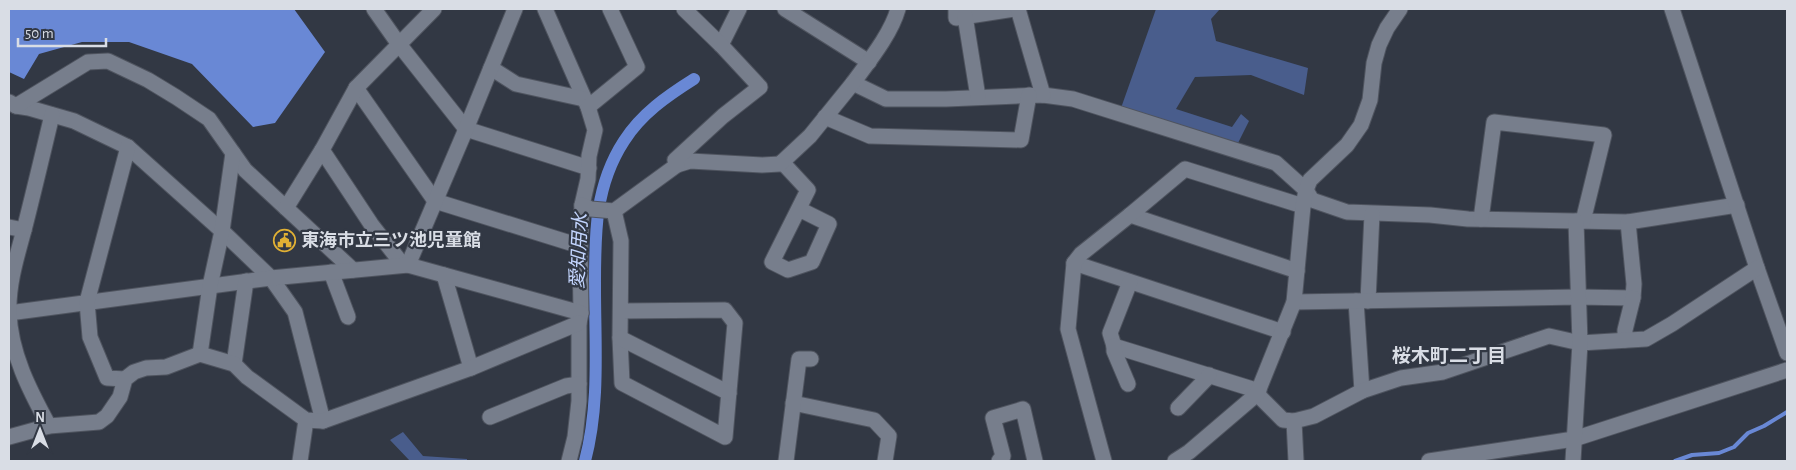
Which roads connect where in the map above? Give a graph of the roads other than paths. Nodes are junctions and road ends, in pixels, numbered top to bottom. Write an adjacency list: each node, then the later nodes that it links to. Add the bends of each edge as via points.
1 (374, 9): 15 (street)
2 (434, 9): 15 (street)
3 (515, 9): 18 (street)
4 (546, 9): 23 (street)
5 (610, 9): 23 (street, via 637,67)
6 (684, 9): 16 (street)
7 (740, 9): 16 (street)
8 (784, 9): 17 (street)
9 (898, 9): 17 (street, via 895,20)
10 (1014, 9): 14 (street)
11 (1018, 9): 21 (street)
12 (1400, 9): 34 (street, via 1386,28 1379,45 1370,100 1361,125 1347,145 1310,180)
13 (1672, 9): 36 (street)
14 (961, 13): 22 (street)
15 (398, 43): 20 (street); 27 (street)
16 (721, 45): 32 (street, via 760,87 675,160)
17 (869, 62): 19 (street)
18 (491, 68): 23 (street, via 516,84); 27 (street)
19 (853, 83): 22 (street, via 886,98); 26 (street)
20 (356, 88): 29 (street); 35 (street)
21 (1036, 95): 22 (street); 26 (street, via 1020,140 870,136); 34 (street, via 1074,98 1276,163)
22 (978, 97)
23 (586, 103): 33 (street, via 595,130)
24 (12, 104): 25 (street); 30 (street, via 88,62 108,61 155,84 208,119)
25 (52, 114): 28 (street); 48 (street)
26 (826, 117): 31 (street)
27 (466, 129): 33 (street); 35 (street)
28 (128, 147): 49 (street); 65 (street)
29 (322, 150): 39 (street); 52 (street, via 371,224)
30 (233, 154): 39 (street, via 245,170); 49 (street)
31 (782, 162): 32 (street, via 762,165 690,162); 40 (street, via 808,190)
32 (677, 165): 41 (street)
33 (589, 168): 38 (street)
34 (1306, 190): 37 (street); 42 (street, via 1312,200 1347,212)
35 (435, 201): 50 (street); 52 (street)
36 (1738, 205): 46 (street); 53 (street)
37 (1303, 206): 43 (street, via 1185,169); 55 (street)
38 (586, 207): 41 (street); 50 (street)
39 (286, 208): 54 (street)
40 (799, 209)
41 (611, 210): 67 (street, via 621,241)
42 (1372, 214): 44 (street); 64 (street)
43 (1130, 215): 51 (street); 55 (street)
44 (1481, 219): 45 (street); 45 (street, via 1494,122 1604,135)
45 (1580, 222): 46 (street); 62 (street)
46 (1628, 222): 63 (street)
47 (9, 227): 48 (street)
48 (24, 230): 68 (street)
49 (222, 231): 58 (street); 61 (street)
50 (580, 246): 70 (street)
51 (1074, 263): 60 (street); 105 (street, via 1068,329)
52 (406, 265): 54 (street); 57 (street)
53 (1756, 268): 73 (street, via 1652,335); 76 (street)
54 (353, 270): 56 (street)
55 (1297, 271): 66 (street)
56 (331, 272): 58 (street); 69 (street)
57 (444, 275): 70 (street); 80 (street)
58 (271, 278): 59 (street); 93 (street, via 295,312)
59 (246, 281): 61 (street); 79 (street)
60 (1130, 282): 71 (street); 75 (street, via 1110,333)
61 (210, 286): 65 (street); 77 (street)
62 (1578, 297): 63 (street); 64 (street); 74 (street)
63 (1633, 298): 73 (street)
64 (1362, 301): 66 (street); 86 (street)
65 (87, 302): 68 (street); 83 (street, via 90,337 107,378)
66 (1294, 302): 71 (street)
67 (621, 311): 72 (street); 88 (street, via 725,310 735,322)
68 (9, 313): 95 (street, via 15,352 31,393)
69 (348, 317)
70 (580, 318): 80 (street); 84 (street)
71 (1282, 332): 87 (street)
72 (620, 338): 88 (street); 88 (street, via 622,382 725,437)
73 (1625, 340): 74 (street)
74 (1580, 343): 86 (street, via 1549,336 1443,372 1401,378); 97 (street)
75 (1114, 346): 82 (street); 85 (street)
76 (1787, 353)
77 (200, 354): 79 (street); 83 (street, via 166,367 146,368)
78 (811, 359): 89 (street, via 799,359)
79 (234, 364): 92 (street, via 246,377)
80 (471, 368): 93 (street)
81 (1787, 370): 97 (street)
82 (1209, 375): 87 (street); 90 (street)
83 (125, 379): 95 (street, via 120,397 99,422)
84 (579, 384): 91 (street, via 566,386); 100 (street, via 575,437)
85 (1128, 384)
86 (1362, 391): 94 (street, via 1314,416)
87 (1258, 392): 94 (street, via 1282,420); 98 (street)
88 (729, 393)
89 (793, 403): 101 (street); 102 (street, via 874,420 889,436)
90 (1178, 408)
91 (490, 417)
92 (306, 420): 93 (street); 99 (street)
93 (323, 421)
94 (1294, 421): 107 (street)
95 (49, 426): 96 (street)
96 (9, 437)
97 (1574, 439): 108 (street); 109 (street)
98 (1190, 456): 106 (street)
99 (300, 461)
100 (569, 461)
101 (786, 461)
102 (885, 461)
103 (999, 461): 104 (street, via 1003,456 993,418 1023,409)
104 (1035, 461)
105 (1104, 461)
106 (1175, 461)
107 (1296, 461)
108 (1429, 461)
109 (1573, 461)

